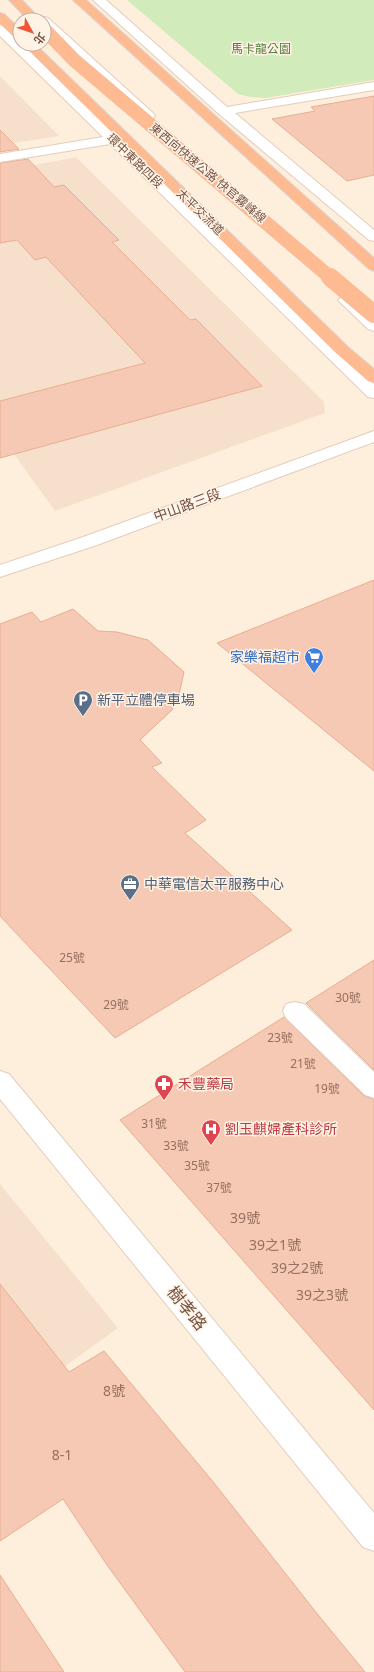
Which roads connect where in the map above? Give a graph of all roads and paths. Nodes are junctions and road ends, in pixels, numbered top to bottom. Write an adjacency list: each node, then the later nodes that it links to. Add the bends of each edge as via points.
1 (16, 0): 5 (highway)
2 (19, 0): 6 (street)
3 (79, 0): 18 (highway)
4 (99, 0): 14 (street)
5 (27, 12)
6 (33, 12)
7 (0, 17): 8 (highway)
8 (12, 28)
9 (0, 29): 15 (street, 環中東路四段)
10 (52, 29): 20 (street)
11 (52, 37): 19 (highway, 東西向快速公路 快官霧峰線, bridge, via 74,60)
12 (36, 52): 21 (highway, 太平交流道, via 342,350)
13 (374, 86): 14 (street)
14 (224, 111): 17 (street)
15 (113, 139): 16 (street); 22 (street, 環中東路四段)
16 (0, 158)
17 (374, 237)
18 (374, 266)
19 (374, 314)
20 (374, 326)
21 (374, 378)
22 (374, 393)
23 (374, 436): 24 (street, 中山路三段)
24 (0, 572)
25 (295, 1011): 27 (street)
26 (0, 1080): 28 (street, 樹孝路)
27 (374, 1088)
28 (374, 1536)

